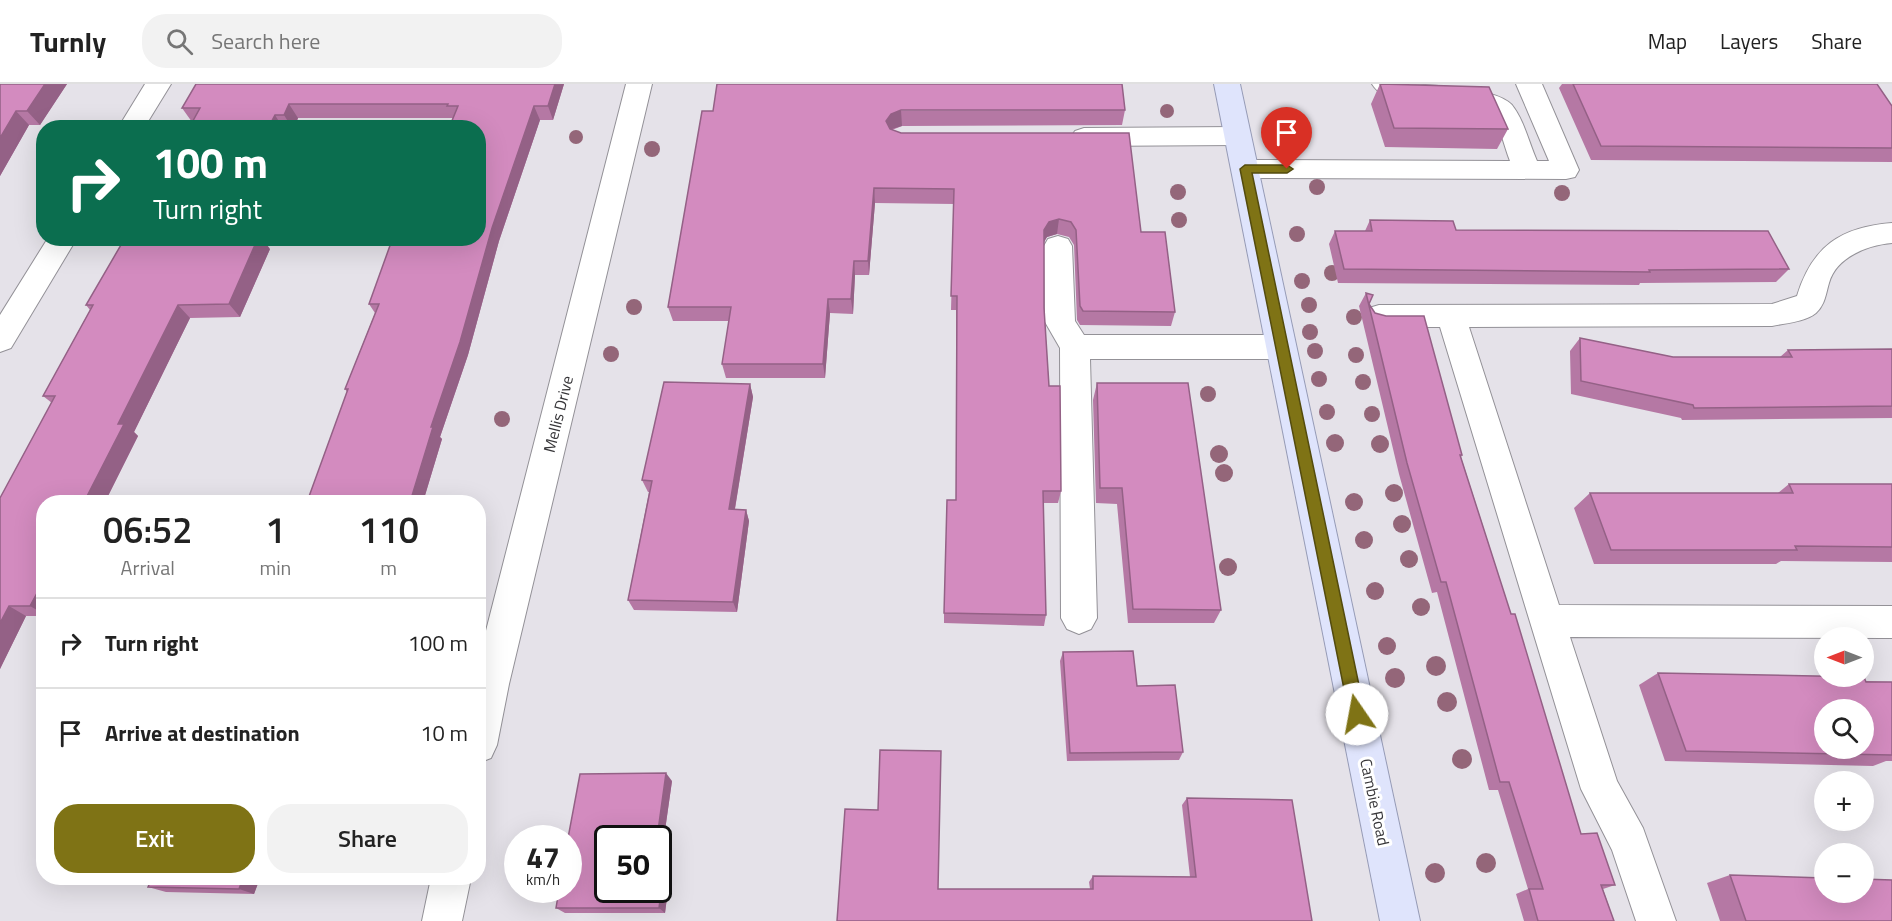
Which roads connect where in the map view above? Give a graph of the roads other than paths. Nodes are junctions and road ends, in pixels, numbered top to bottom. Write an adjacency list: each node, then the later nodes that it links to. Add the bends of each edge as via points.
1 (158, 84): 6 (street)
2 (639, 84): 22 (street, Mellis Drive)
3 (1227, 84): 7 (main road, Cambie Road)
4 (1385, 84): 10 (street, via 1401,93 1481,95 1497,103)
5 (1528, 84): 10 (street, via 1566,170)
6 (136, 120)
7 (1238, 136): 8 (street); 9 (main road, Cambie Road)
8 (1056, 137)
9 (1245, 169): 10 (street); 18 (main road, Cambie Road)
10 (1527, 170)
11 (1892, 233): 15 (street, via 1860,239 1836,252 1817,275 1811,299 1805,305 1772,315)
12 (58, 246): 16 (street)
13 (1058, 246): 17 (street, via 1060,322)
14 (1378, 316): 15 (street)
15 (1451, 316): 20 (street)
16 (0, 340)
17 (1076, 347): 18 (street); 19 (street)
18 (1280, 347): 25 (main road, Cambie Road)
19 (1079, 618)
20 (1547, 621): 21 (street); 26 (street, via 1600,789 1629,842)
21 (1892, 622)
22 (486, 707)
23 (450, 885): 24 (street)
24 (442, 921)
25 (1400, 921)
26 (1656, 921)

